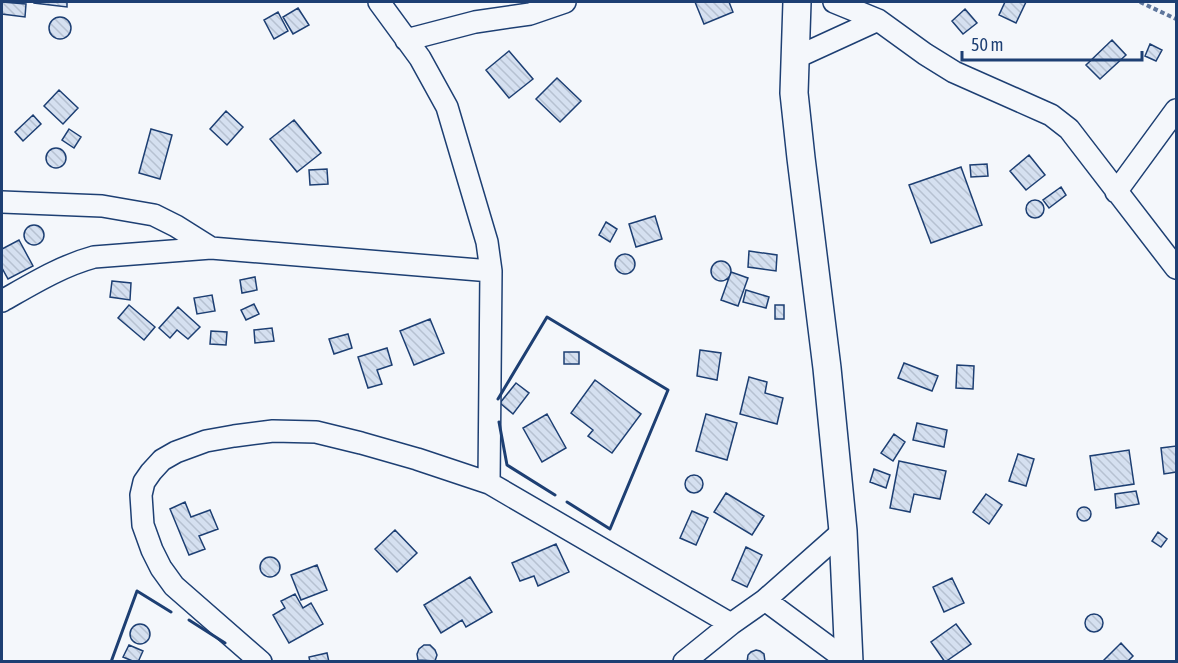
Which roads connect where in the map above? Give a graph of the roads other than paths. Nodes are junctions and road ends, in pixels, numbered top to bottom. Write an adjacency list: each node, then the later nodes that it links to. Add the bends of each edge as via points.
1 (379, 2): 6 (street)
2 (565, 2): 6 (street, via 530,14 475,22)
3 (797, 2): 7 (street)
4 (834, 2): 5 (street)
5 (878, 20): 7 (street); 9 (street, via 954,72 1051,116 1069,129)
6 (406, 40): 13 (street, via 447,107 487,242)
7 (795, 58): 16 (street, via 794,93)
8 (1176, 110): 9 (street)
9 (1116, 192): 12 (street)
10 (2, 202): 11 (street, via 102,206 154,215)
11 (211, 248): 13 (street); 14 (street, via 78,261)
12 (1176, 268)
13 (491, 271): 15 (street)
14 (2, 301)
15 (489, 483): 18 (street); 19 (street, via 316,432 273,431 206,441 162,460 144,482 141,495 143,525 152,550 174,586)
16 (843, 531): 17 (street); 21 (street)
17 (765, 600): 18 (street); 21 (street)
18 (731, 624): 20 (street)
19 (261, 662)
20 (684, 662)
21 (849, 662)

